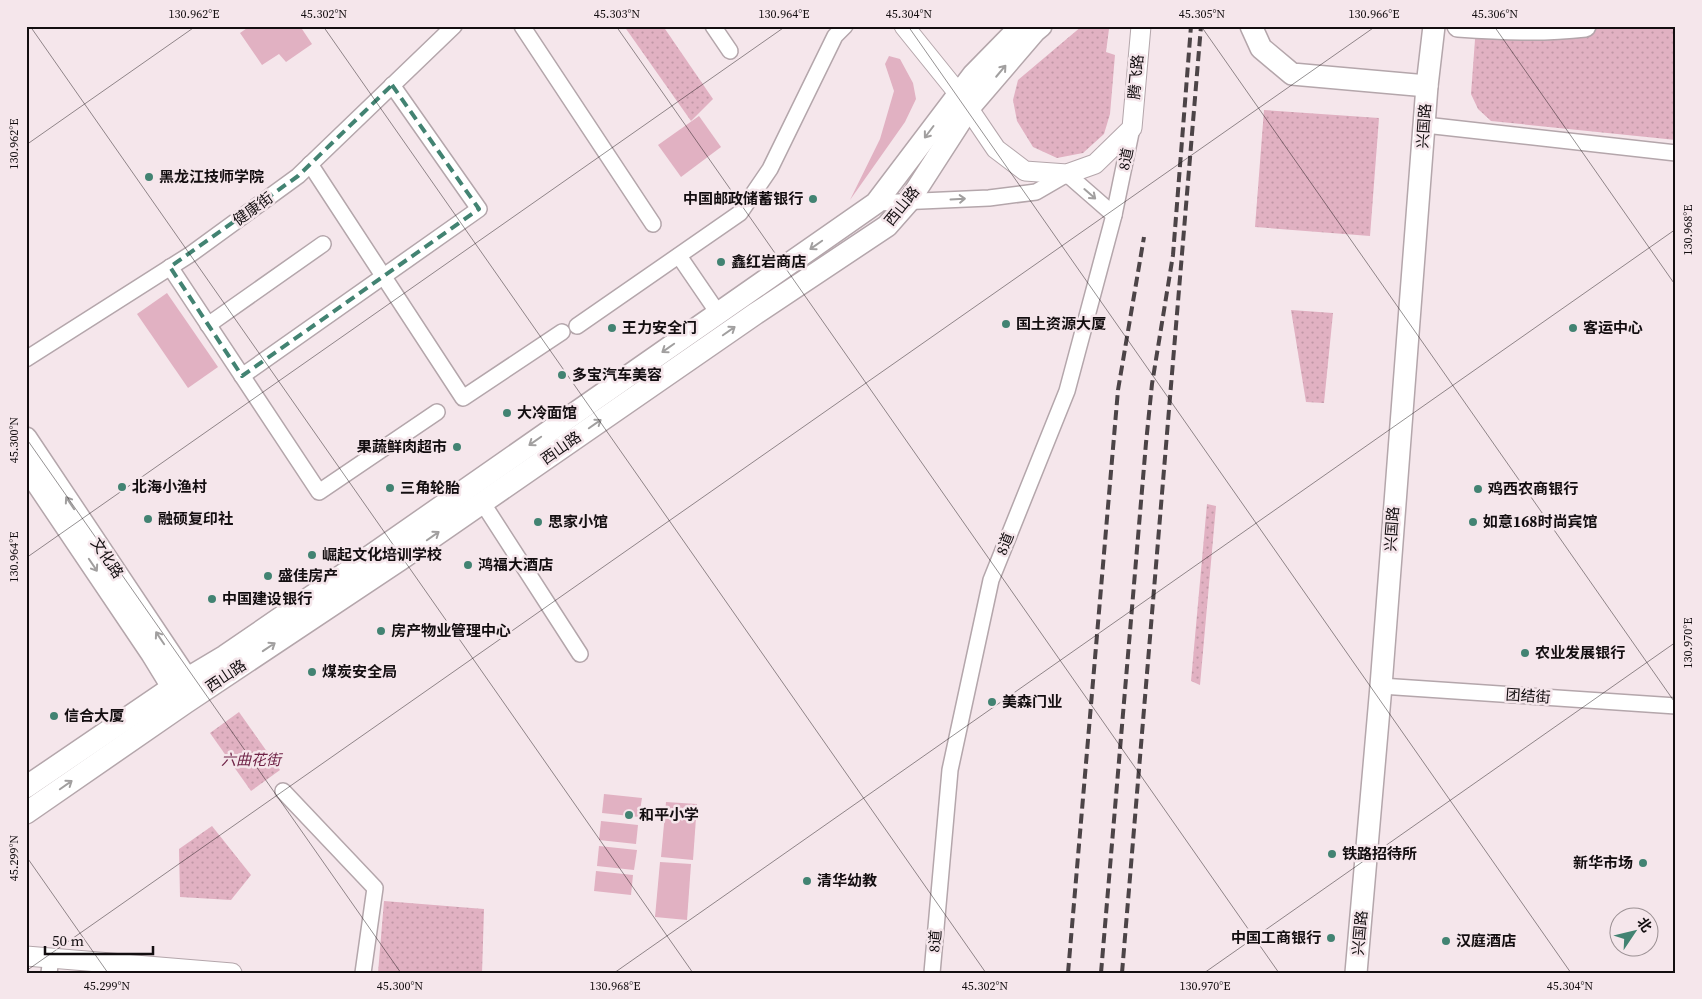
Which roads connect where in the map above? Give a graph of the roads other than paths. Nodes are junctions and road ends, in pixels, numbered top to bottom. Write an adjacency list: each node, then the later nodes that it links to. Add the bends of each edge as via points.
1 (454, 26): 14 (street, 健康街)
2 (522, 26): 25 (street)
3 (713, 26): 13 (street)
4 (845, 26): 27 (street, via 836,36 770,169 748,204)
5 (904, 26): 16 (street)
6 (1021, 26): 16 (main road, 西山路, via 973,75)
7 (1041, 26): 16 (main road, 西山路, one-way to 7)
8 (1141, 26): 18 (street, 腾飞路)
9 (1251, 26): 15 (main road, via 1261,48 1292,74)
10 (1434, 26): 15 (main road, 兴国路)
11 (1458, 26): 12 (main road, via 1503,30)
12 (1585, 26)
13 (730, 51)
14 (392, 85): 20 (street, 健康街); 29 (street, via 480,209)
15 (1427, 86): 17 (main road, 兴国路)
16 (964, 100): 21 (street, via 996,149 1026,171); 22 (main road, 西山路); 23 (main road, 西山路, one-way to 23)
17 (1425, 125): 19 (street); 41 (main road, 兴国路)
18 (1132, 128): 21 (street, via 1095,164); 24 (street, 8道)
19 (1676, 154)
20 (310, 164): 28 (street, 健康街, via 298,176); 29 (street)
21 (1067, 174): 22 (street, one-way to 21, via 989,198 1036,192); 24 (street, one-way to 24)
22 (909, 201): 23 (street); 39 (main road, 西山路, one-way to 22, via 887,226)
23 (876, 203): 30 (main road, 西山路, one-way to 30)
24 (1114, 214): 52 (street, 8道, via 1067,391 991,580 950,770)
25 (653, 224)
26 (324, 244): 31 (street)
27 (679, 256): 30 (street); 32 (street)
28 (170, 267): 31 (street); 34 (street, 健康街)
29 (383, 277): 33 (street, via 463,398); 35 (street)
30 (718, 313): 42 (main road, 西山路, one-way to 42, via 225,656)
31 (208, 325): 35 (street)
32 (577, 326)
33 (562, 332)
34 (26, 359)
35 (242, 376): 36 (street, via 319,492)
36 (437, 412)
37 (26, 438): 42 (main road, 文化路, one-way to 37)
38 (26, 467): 42 (main road, 文化路, one-way to 42)
39 (482, 502): 40 (street); 42 (main road, 西山路, one-way to 39)
40 (580, 654)
41 (1381, 686): 43 (street, 团结街); 53 (main road, 兴国路)
42 (182, 693): 44 (main road, 西山路); 46 (main road, 西山路, one-way to 42)
43 (1676, 706)
44 (26, 787)
45 (283, 791): 51 (street, via 375,888)
46 (26, 813)
47 (26, 956): 48 (street)
48 (50, 965): 49 (street)
49 (202, 971): 50 (street)
50 (232, 973)
51 (363, 973)
52 (932, 973)
53 (1356, 973)

